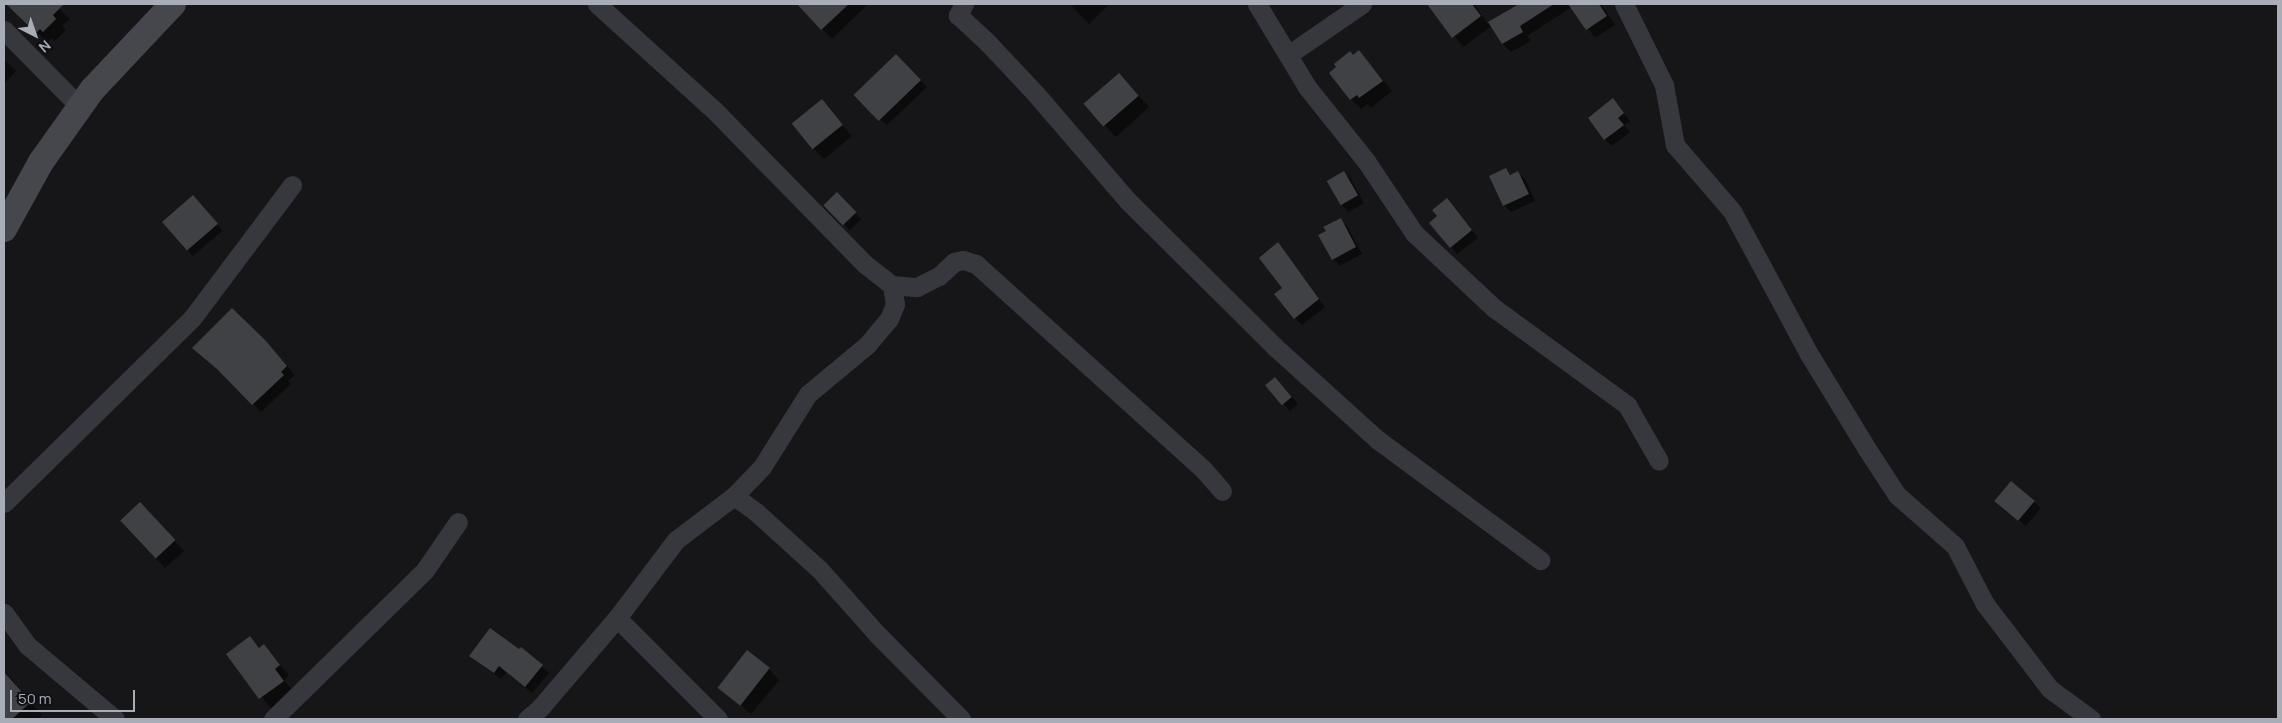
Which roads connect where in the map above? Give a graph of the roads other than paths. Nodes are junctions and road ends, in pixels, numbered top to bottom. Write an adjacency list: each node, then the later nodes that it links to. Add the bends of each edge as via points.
1 (173, 4): 9 (main road)
2 (597, 4): 12 (street, via 714,110 866,264)
3 (1257, 4): 8 (street)
4 (1362, 4): 8 (street)
5 (1624, 4): 26 (street, via 1664,85 1676,145 1732,211 1809,354 1897,495 1955,546 1985,604 2050,689)
6 (956, 8): 18 (street, via 1128,201 1276,347 1378,440)
7 (4, 30): 9 (street)
8 (1288, 55): 13 (street, via 1307,87 1366,161 1414,234 1494,308 1627,405)
9 (80, 107): 11 (main road, via 41,162)
10 (292, 186): 16 (street, via 193,317)
11 (4, 229)
12 (892, 285): 14 (street, via 917,287 939,276 954,262 963,260 976,264 1203,468); 15 (street, via 894,304 889,319 867,345 808,394 762,467)
13 (1659, 461)
14 (1222, 491)
15 (734, 496): 20 (street, via 676,540); 25 (street, via 820,570 878,635)
16 (4, 503)
17 (458, 522): 22 (street, via 426,570)
18 (1540, 560)
19 (4, 613): 21 (street, via 27,645)
20 (617, 618): 23 (street, via 540,708); 24 (street)
21 (115, 719)
22 (273, 719)
23 (526, 719)
24 (718, 719)
25 (961, 719)
26 (2091, 719)

